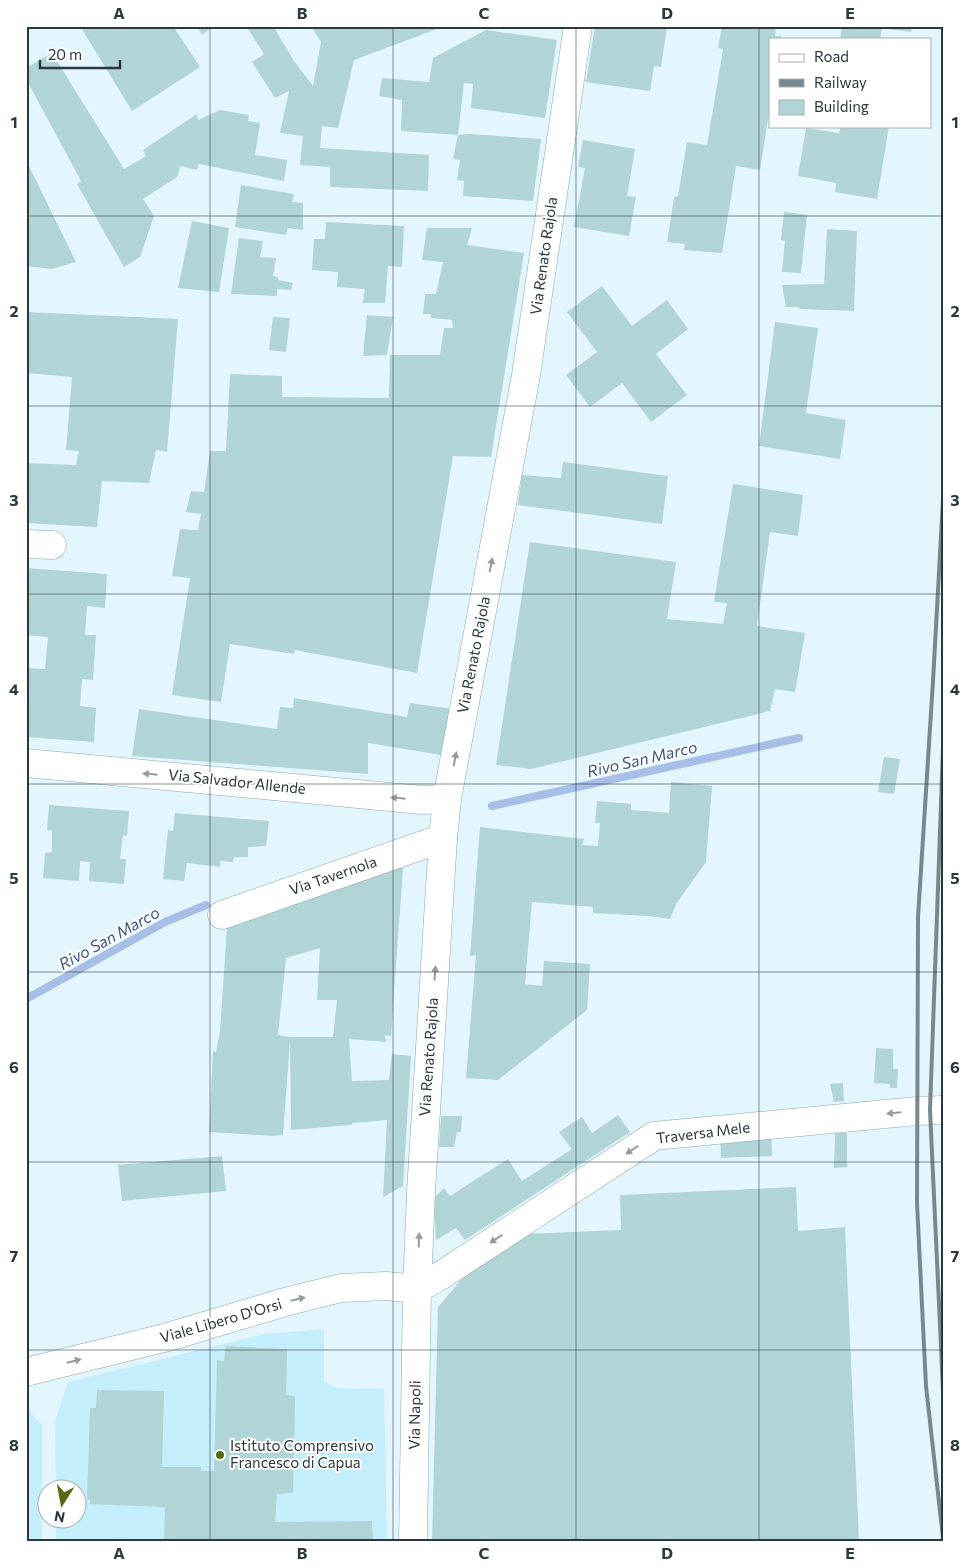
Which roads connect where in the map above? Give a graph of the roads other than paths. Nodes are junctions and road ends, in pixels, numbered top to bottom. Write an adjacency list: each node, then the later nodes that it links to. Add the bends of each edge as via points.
1 (578, 26): 3 (street, Via Renato Rajola, one-way to 1, via 526,375)
2 (26, 763): 3 (street, Via Salvador Allende, one-way to 2, via 422,800)
3 (447, 799): 4 (street, Via Renato Rajola)
4 (443, 838): 5 (street, Via Tavernola); 7 (street, Via Renato Rajola, one-way to 4)
5 (222, 915)
6 (943, 1110): 7 (street, Traversa Mele, one-way to 7, via 654,1136)
7 (417, 1288): 8 (street, Viale Libero D'Orsi, one-way to 7, via 168,1337 341,1288); 9 (street, Via Napoli)
8 (26, 1372)
9 (413, 1541)

